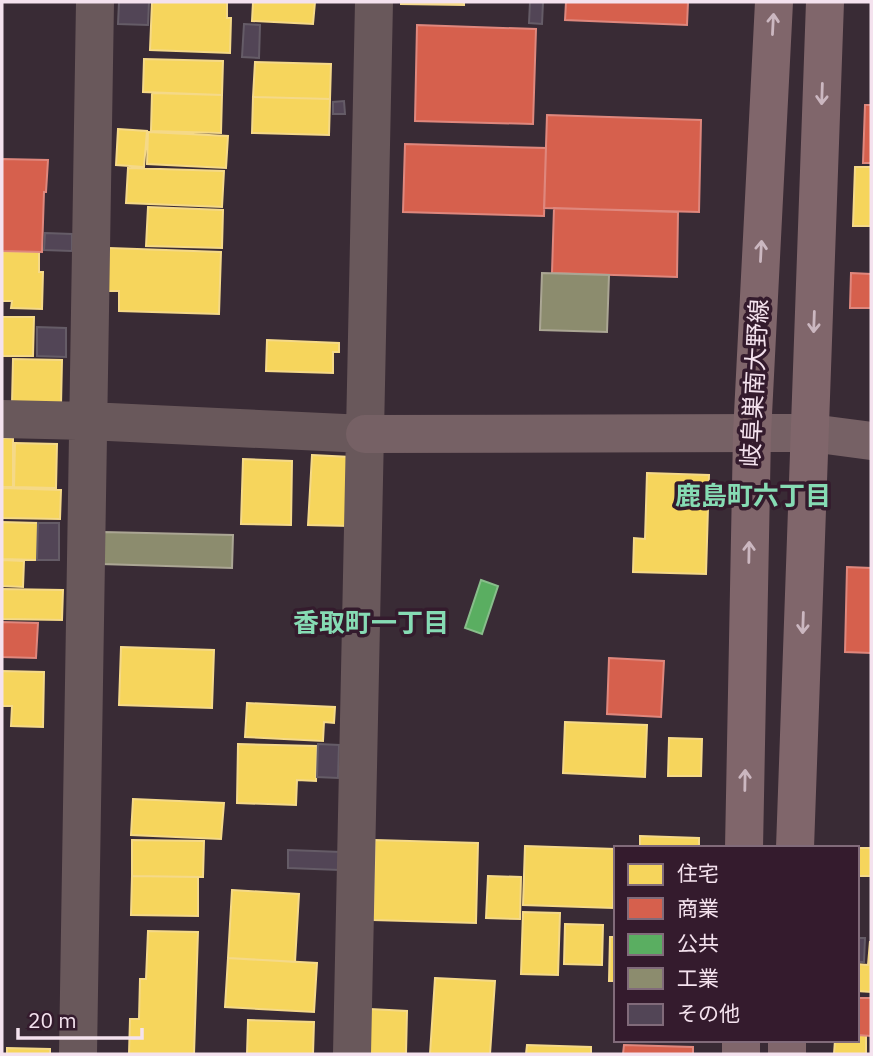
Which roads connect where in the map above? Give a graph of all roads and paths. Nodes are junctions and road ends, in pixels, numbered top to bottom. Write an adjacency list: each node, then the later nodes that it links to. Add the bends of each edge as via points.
1 (94, 2): 6 (street)
2 (373, 2): 9 (street)
3 (774, 2): 8 (main road, 岐阜巣南大野線, one-way to 3)
4 (825, 2): 7 (main road, one-way to 7)
5 (2, 419): 6 (street)
6 (88, 421): 9 (street); 13 (street)
7 (811, 433): 8 (street); 10 (street); 12 (main road, one-way to 12)
8 (752, 434): 9 (street); 11 (main road, 岐阜巣南大野線, one-way to 8)
9 (365, 435): 14 (street)
10 (871, 441)
11 (744, 846)
12 (795, 846)
13 (78, 1054)
14 (352, 1054)

